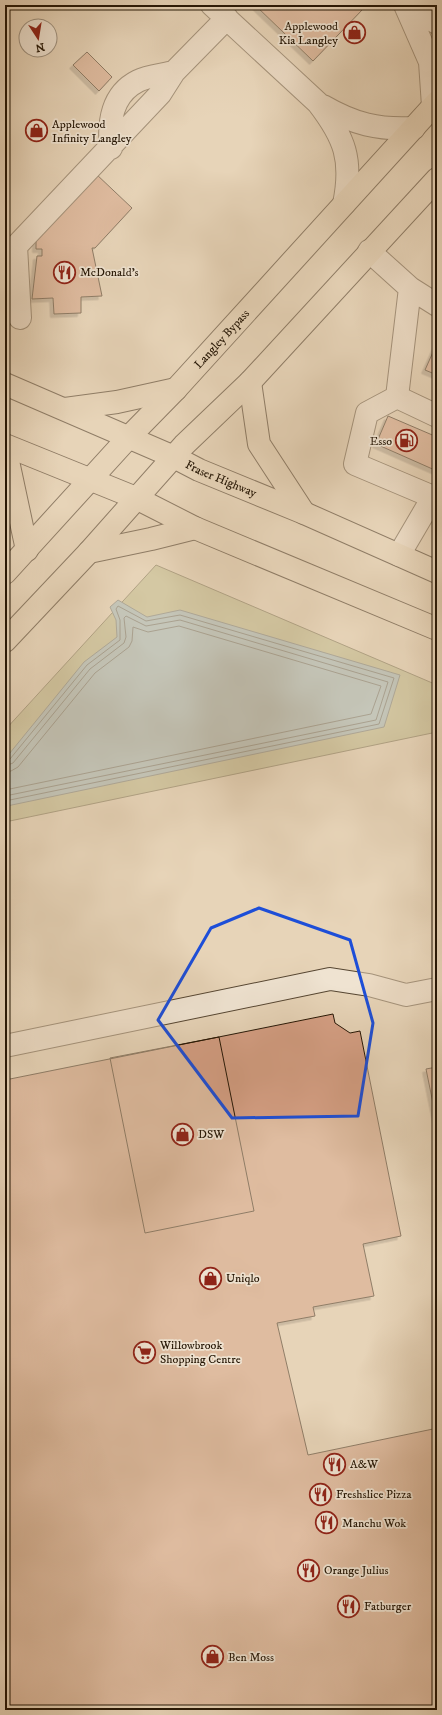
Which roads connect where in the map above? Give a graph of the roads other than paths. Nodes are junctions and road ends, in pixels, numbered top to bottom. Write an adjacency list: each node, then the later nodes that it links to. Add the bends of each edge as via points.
1 (405, 5): 3 (lane); 6 (lane, via 430,62)
2 (219, 12): 4 (lane); 5 (lane)
3 (437, 24)
4 (174, 72): 8 (lane, via 160,94); 8 (lane, via 138,81 122,91 112,111 109,132)
5 (318, 103): 7 (lane, via 363,125 388,129); 10 (lane, via 337,129 346,151 349,176)
6 (435, 104): 7 (main road, Langley Bypass)
7 (414, 128): 10 (main road, Langley Bypass)
8 (111, 148): 12 (lane)
9 (437, 178): 11 (main road)
10 (344, 204): 18 (main road, Langley Bypass)
11 (369, 251): 13 (lane); 16 (main road)
12 (11, 252): 15 (lane)
13 (410, 288): 14 (lane); 19 (lane)
14 (437, 305)
15 (20, 318)
16 (250, 382): 24 (main road); 28 (main road, via 259,444)
17 (5, 384): 20 (main road, Fraser Highway)
18 (176, 389): 20 (main road, via 111,404); 22 (main road, Langley Bypass)
19 (398, 397): 21 (lane); 27 (lane, via 367,413 355,464)
20 (65, 409): 22 (main road, Fraser Highway)
21 (437, 416)
22 (128, 438): 24 (main road, Fraser Highway); 25 (main road, Langley Bypass)
23 (5, 446): 25 (main road); 30 (main road)
24 (174, 457): 26 (main road); 28 (main road, Fraser Highway, via 199,470)
25 (90, 480): 26 (main road); 30 (main road, Langley Bypass)
26 (136, 498): 29 (main road); 31 (main road)
27 (435, 498): 32 (lane)
28 (304, 513): 32 (main road, Fraser Highway)
29 (195, 528): 31 (main road); 35 (main road)
30 (27, 550): 34 (main road, Langley Bypass)
31 (89, 552): 36 (main road)
32 (399, 555): 33 (main road, Fraser Highway)
33 (437, 572)
34 (5, 573)
35 (437, 629)
36 (5, 641)
37 (437, 989): 38 (lane, via 406,995 369,985 330,979)
38 (5, 1046)

